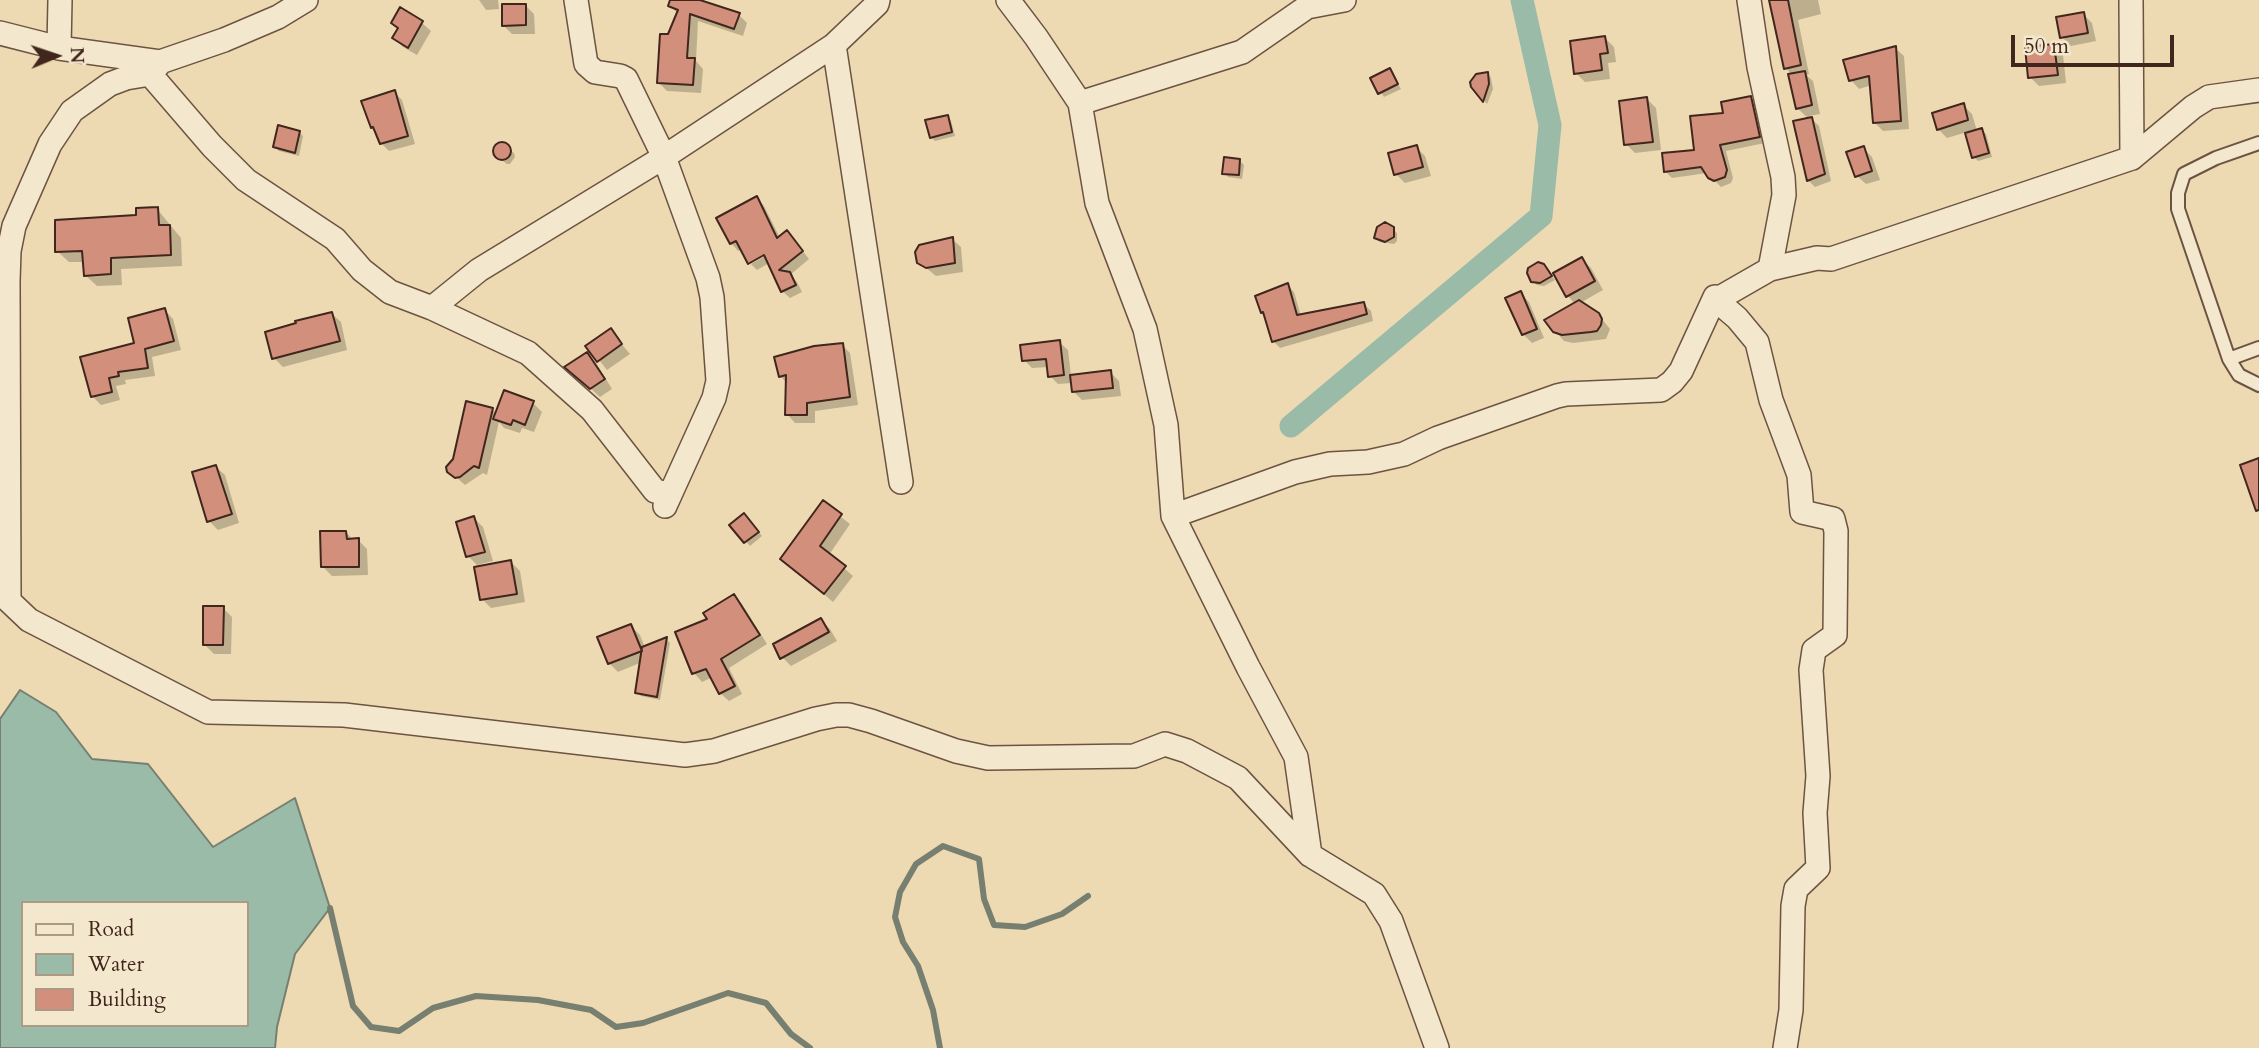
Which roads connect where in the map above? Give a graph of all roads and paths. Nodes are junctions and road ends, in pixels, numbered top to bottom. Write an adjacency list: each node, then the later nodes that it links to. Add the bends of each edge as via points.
1 (60, 0): 11 (street)
2 (306, 0): 12 (street, via 278,17)
3 (576, 0): 16 (street, via 589,69 626,79)
4 (1007, 0): 14 (street)
5 (1344, 0): 14 (street, via 1307,7 1242,52)
6 (1749, 0): 18 (street, via 1783,177 1784,195)
7 (2131, 0): 17 (street)
8 (882, 1): 10 (street)
9 (0, 33): 11 (street)
10 (834, 45): 16 (street); 24 (street)
11 (59, 48): 12 (street)
12 (155, 68): 20 (street, via 212,146 246,180 335,239 362,270 390,292); 26 (street, via 110,84 72,111 50,144 14,226 8,271 9,601 29,620 208,712 344,715 685,755 714,751 835,715 871,721 988,758 1134,756 1165,744 1238,778)
13 (2259, 90): 17 (street, via 2209,97)
14 (1080, 103): 25 (street, via 1097,203 1145,329 1166,425)
15 (2259, 143): 22 (lane, via 2184,174 2178,192 2178,209)
16 (664, 157): 20 (street, via 479,270); 20 (street, via 708,278 718,381 707,416 665,506 668,494 655,491 592,410 536,359)
17 (2132, 158): 18 (street, via 1831,259)
18 (1770, 269): 19 (street)
19 (1716, 300): 25 (street, via 1681,371 1661,390 1557,396 1404,454 1295,472); 28 (street, via 1757,342 1771,400 1799,475 1802,512 1833,519 1836,531 1835,635 1814,650 1811,670 1818,869 1796,889 1793,905 1791,1010)
20 (432, 308)
21 (2259, 348): 22 (lane)
22 (2229, 359): 23 (lane, via 2239,374)
23 (2259, 386)
24 (901, 482)
25 (1173, 516): 26 (street, via 1296,757)
26 (1310, 855): 27 (street, via 1374,894 1391,921)
27 (1437, 1048)
28 (1785, 1048)

